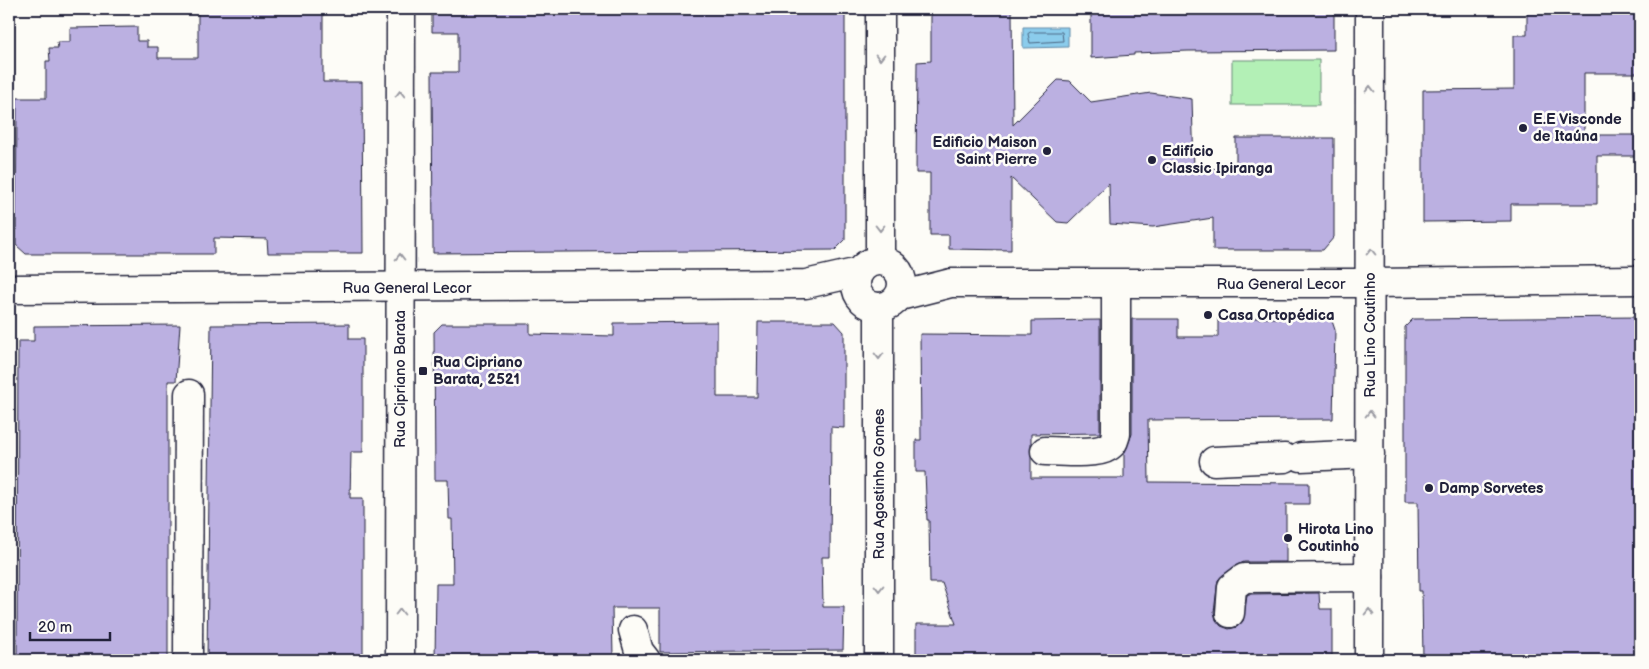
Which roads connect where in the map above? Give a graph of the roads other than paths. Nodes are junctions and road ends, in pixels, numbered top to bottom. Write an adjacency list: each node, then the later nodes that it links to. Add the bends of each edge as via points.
1 (401, 9): 10 (street, Rua Cipriano Barata, one-way to 1)
2 (880, 9): 4 (street, one-way to 4)
3 (1370, 9): 9 (street, Rua Lino Coutinho, one-way to 3)
4 (878, 266): 6 (street, Rua General Lecor); 7 (street, Rua General Lecor); 12 (street, via 903,281); 12 (street, via 856,287)
5 (1640, 280): 9 (street, Rua General Lecor)
6 (806, 284): 10 (street, Rua General Lecor); 12 (street, Rua General Lecor)
7 (951, 284): 8 (street, Rua General Lecor); 12 (street, Rua General Lecor)
8 (1116, 284): 9 (street, Rua General Lecor); 14 (street, via 1114,442 1100,450)
9 (1370, 284): 15 (street, Rua Lino Coutinho, one-way to 9)
10 (400, 287): 11 (street, Rua General Lecor); 21 (street, Rua Cipriano Barata, one-way to 10)
11 (9, 289)
12 (881, 301): 23 (street, Rua Agostinho Gomes, one-way to 23)
13 (189, 394): 20 (street)
14 (1045, 451)
15 (1370, 454): 16 (street); 17 (street, Rua Lino Coutinho)
16 (1214, 461)
17 (1369, 577): 18 (street, via 1244,578 1232,587); 24 (street, Rua Lino Coutinho, one-way to 17)
18 (1230, 613)
19 (633, 630): 22 (street, via 639,651)
20 (188, 660)
21 (400, 660)
22 (646, 660)
23 (879, 660)
24 (1369, 660)

